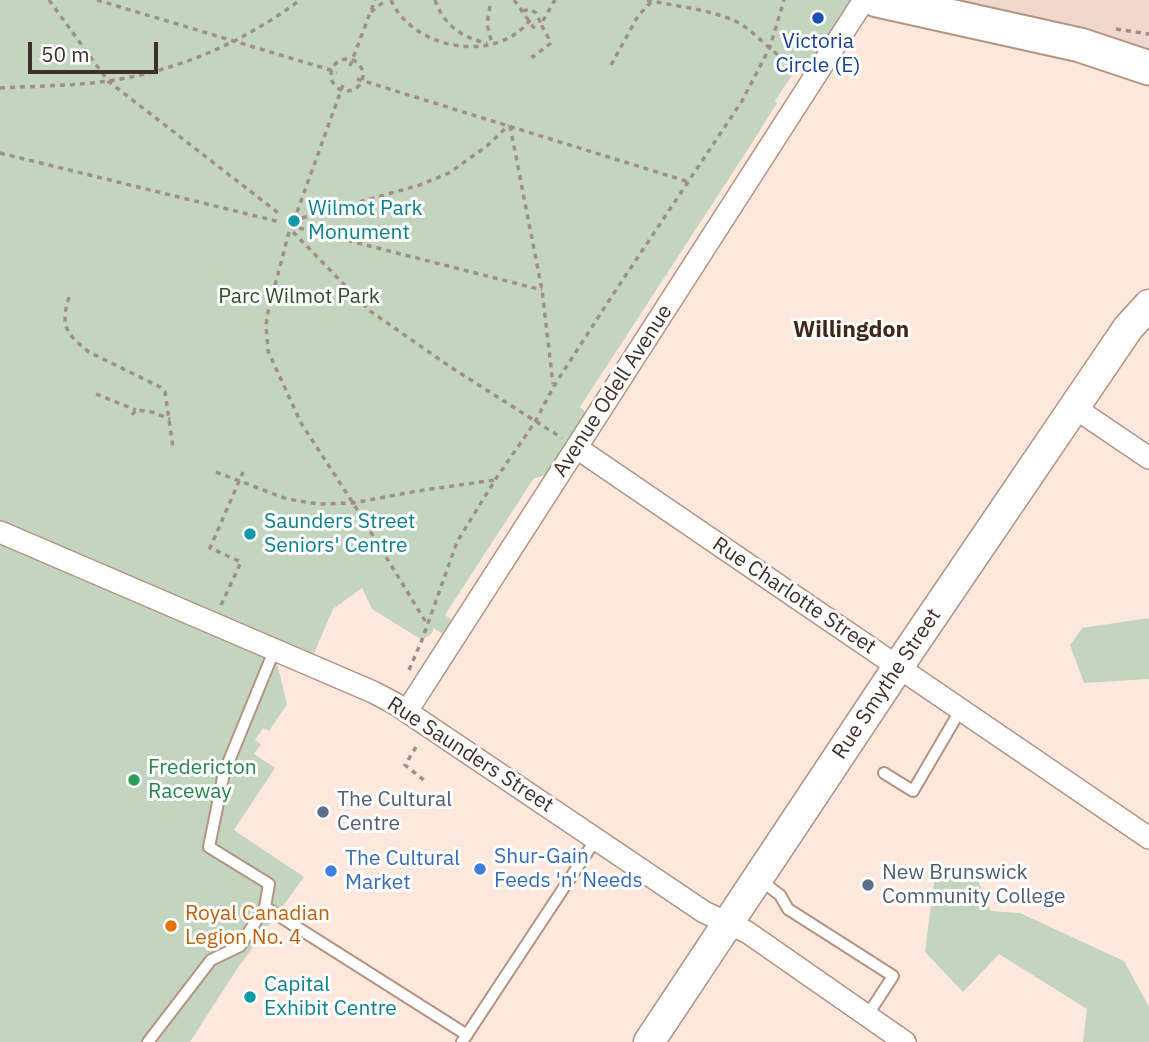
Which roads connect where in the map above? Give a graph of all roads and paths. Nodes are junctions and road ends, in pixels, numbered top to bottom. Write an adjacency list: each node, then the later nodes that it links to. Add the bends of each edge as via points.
1 (49, 0): 33 (path)
2 (97, 0): 19 (path)
3 (300, 0): 19 (path)
4 (374, 0): 15 (path)
5 (388, 0): 15 (path); 20 (path, via 410,25 436,40 466,47)
6 (435, 0): 20 (path, via 455,29)
7 (514, 0): 14 (path)
8 (555, 0): 17 (path)
9 (784, 0): 22 (path)
10 (864, 0): 28 (street, Avenue Odell Avenue)
11 (877, 0): 21 (main road)
12 (650, 1): 22 (path, via 732,20); 26 (path)
13 (490, 6): 20 (path, via 487,24)
14 (523, 11): 16 (path); 17 (path, via 536,13)
15 (370, 14): 25 (path)
16 (530, 20): 18 (path); 20 (path)
17 (541, 24): 24 (path, via 551,43)
18 (537, 32)
19 (236, 42): 30 (path); 33 (path, via 175,66)
20 (492, 44)
21 (1080, 45): 23 (main road); 29 (main road)
22 (770, 47): 28 (path, via 782,60 798,66); 40 (path, via 743,101)
23 (1149, 50)
24 (532, 55)
25 (352, 60): 27 (path); 30 (path, via 341,60); 34 (path, via 360,66)
26 (611, 65)
27 (351, 66)
28 (822, 66): 58 (street, Avenue Odell Avenue)
29 (1149, 68)
30 (332, 70): 31 (path); 37 (path, via 333,84)
31 (337, 72)
32 (357, 79): 34 (path)
33 (108, 81): 36 (path); 42 (path)
34 (362, 81): 37 (path, via 356,89); 38 (path)
35 (343, 85): 37 (path)
36 (0, 88)
37 (341, 91): 41 (path)
38 (509, 125): 40 (path); 43 (path, via 449,173); 47 (path)
39 (0, 153): 44 (path)
40 (689, 182): 51 (path)
41 (297, 212)
42 (281, 215)
43 (302, 218)
44 (280, 222)
45 (299, 228): 47 (path)
46 (1149, 284): 50 (main road, Rue Smythe Street)
47 (542, 290): 51 (path)
48 (69, 297): 56 (path, via 64,313 70,335 89,352 160,387 168,399)
49 (1149, 305): 50 (main road, Rue Smythe Street)
50 (1139, 321): 53 (main road, Rue Smythe Street)
51 (554, 386): 57 (path)
52 (96, 394): 54 (path)
53 (1075, 408): 60 (street); 70 (main road, Rue Smythe Street)
54 (136, 411): 55 (path); 56 (path)
55 (132, 415)
56 (170, 419): 59 (path)
57 (535, 422): 58 (path); 63 (path); 65 (path, via 370,311 291,232 268,312 268,351 300,423)
58 (573, 445): 70 (street, Rue Charlotte Street); 73 (street, Avenue Odell Avenue)
59 (173, 448)
60 (1149, 458)
61 (216, 472): 64 (path)
62 (243, 472): 64 (path)
63 (495, 480): 65 (path); 68 (path, via 457,542)
64 (239, 482): 65 (path, via 287,499); 67 (path, via 210,548 241,562)
65 (353, 503): 68 (path)
66 (0, 532): 69 (street, Rue Saunders Street)
67 (222, 605)
68 (428, 625): 71 (path)
69 (274, 651): 73 (street, Rue Saunders Street); 80 (lane, via 224,773 209,847 269,884)
70 (899, 667): 72 (street, Rue Charlotte Street); 79 (main road, Rue Smythe Street)
71 (405, 678)
72 (961, 709): 75 (lane, via 913,791); 77 (street, Rue Charlotte Street)
73 (407, 711): 78 (street, Rue Saunders Street)
74 (416, 747): 76 (path, via 405,765)
75 (884, 773)
76 (425, 781)
77 (1149, 838)
78 (596, 839): 81 (street, Rue Saunders Street, via 704,912); 83 (lane)
79 (757, 878): 81 (main road, Rue Smythe Street); 82 (lane, via 780,895 788,909 892,976)
80 (265, 907): 83 (lane); 84 (lane, via 240,946 211,960)
81 (727, 922): 82 (street, Rue Saunders Street); 85 (main road, Rue Smythe Street)
82 (867, 1016): 86 (street, Rue Saunders Street)
83 (465, 1038)
84 (148, 1042)
85 (649, 1042)
86 (905, 1042)

